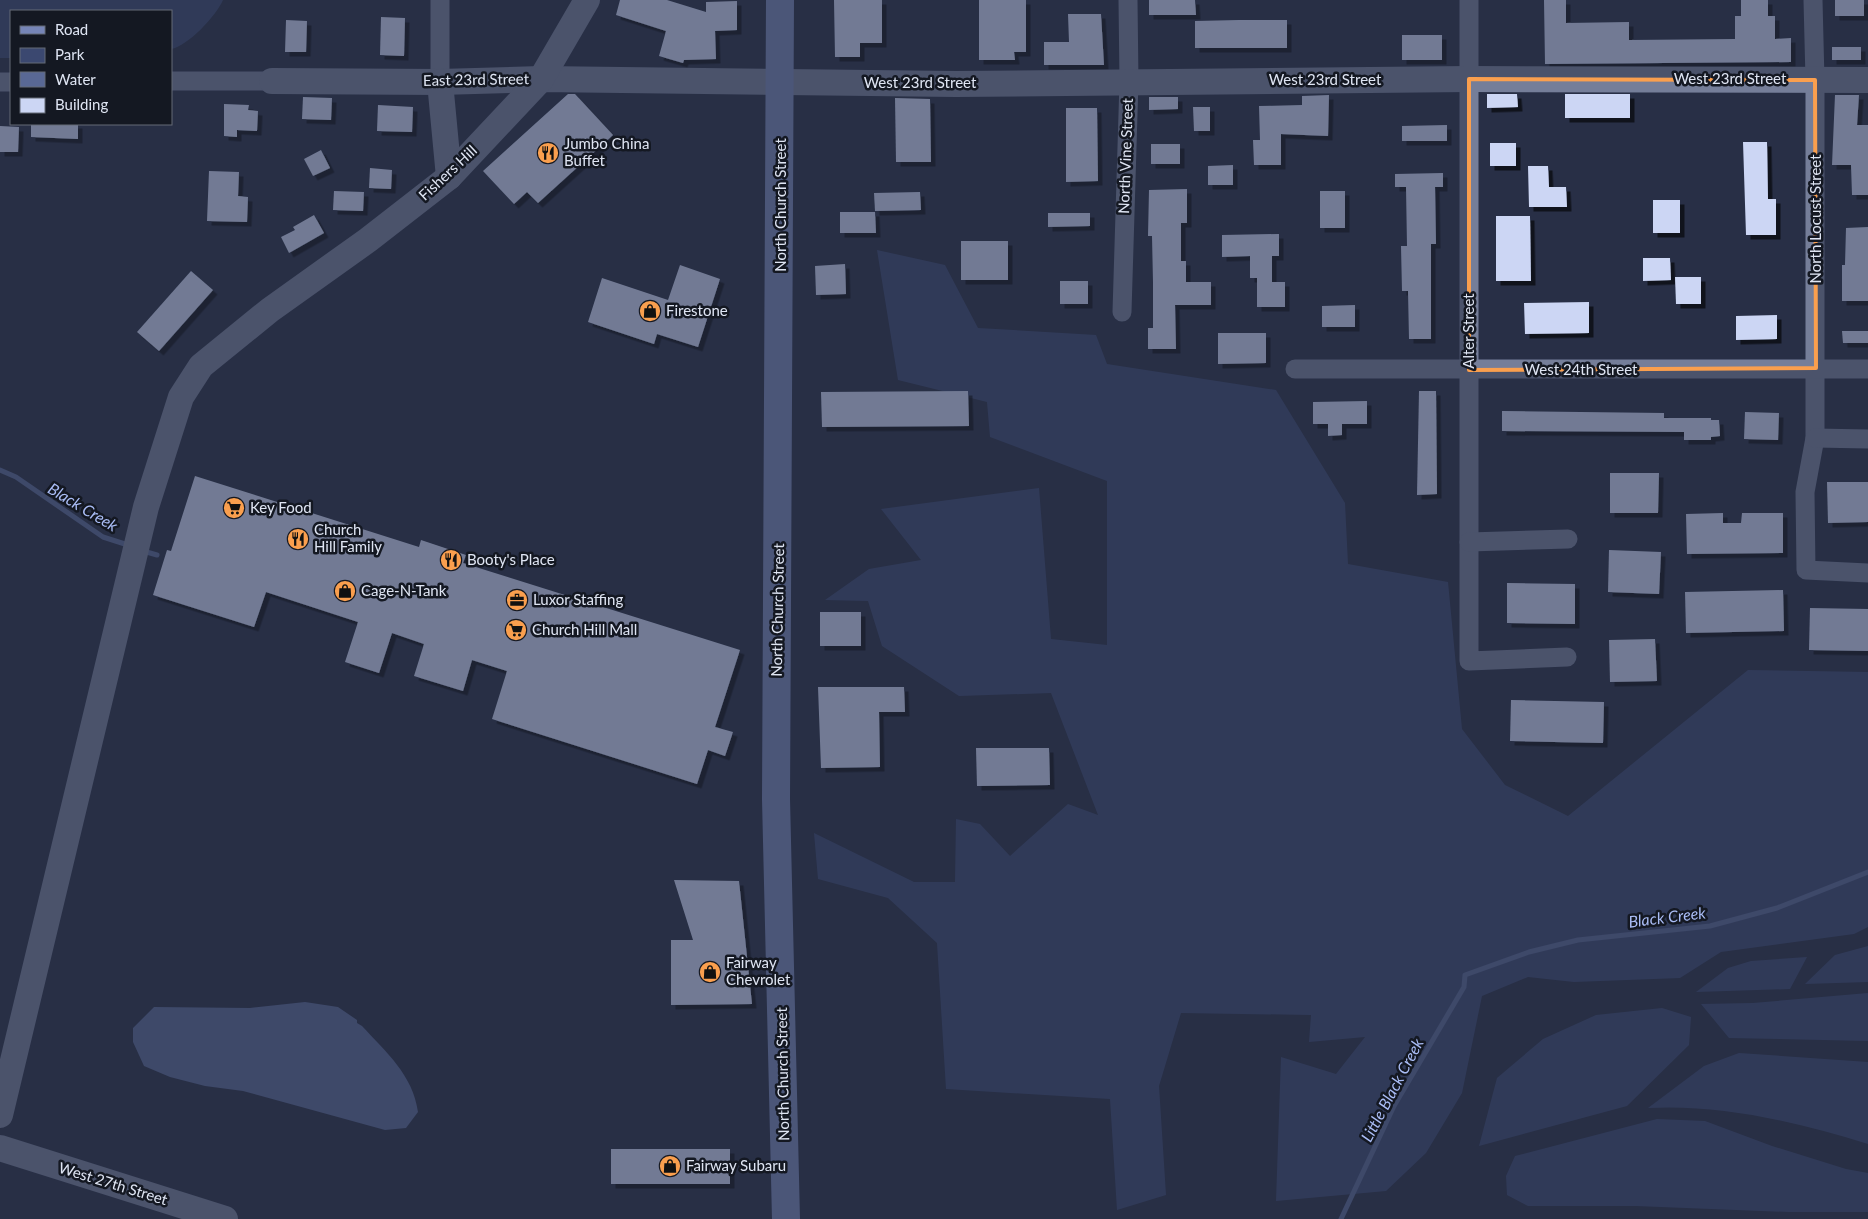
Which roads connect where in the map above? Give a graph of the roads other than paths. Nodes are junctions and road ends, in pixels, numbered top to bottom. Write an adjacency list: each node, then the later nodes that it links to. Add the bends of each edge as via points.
1 (440, 0): 15 (street)
2 (587, 0): 7 (street, Fishers Hill)
3 (780, 0): 13 (main road, North Church Street)
4 (1128, 0): 14 (street, North Vine Street)
5 (1469, 0): 8 (street, Alter Street)
6 (1813, 0): 9 (street, North Locust Street)
7 (541, 79): 13 (street, East 23rd Street); 15 (street, East 23rd Street); 16 (street, Fishers Hill)
8 (1469, 79): 9 (street, West 23rd Street); 14 (street, West 23rd Street); 21 (street, Alter Street)
9 (1816, 80): 10 (street, West 23rd Street); 18 (street, North Locust Street)
10 (1868, 80)
11 (172, 81): 12 (street, East 23rd Street)
12 (272, 81): 15 (street, East 23rd Street)
13 (781, 81): 14 (street, West 23rd Street, via 956,84); 31 (main road, North Church Street, via 776,798)
14 (1128, 81): 17 (street, North Vine Street)
15 (440, 82): 16 (street)
16 (449, 176): 28 (street, Fishers Hill, via 201,366 181,397 146,507)
17 (1122, 312)
18 (1816, 368): 20 (street, West 24th Street); 21 (street, West 24th Street); 22 (street, North Locust Street)
19 (1295, 369): 21 (street, West 24th Street)
20 (1868, 369)
21 (1469, 370): 25 (street, Alter Street)
22 (1815, 438): 23 (street); 26 (street, North Locust Street, via 1805,492 1806,570)
23 (1868, 439)
24 (1568, 539): 25 (street)
25 (1469, 542): 27 (street, Alter Street, via 1469,661)
26 (1868, 573)
27 (1567, 657)
28 (0, 1115)
29 (0, 1148): 30 (street, West 27th Street)
30 (225, 1219)
31 (786, 1219)

